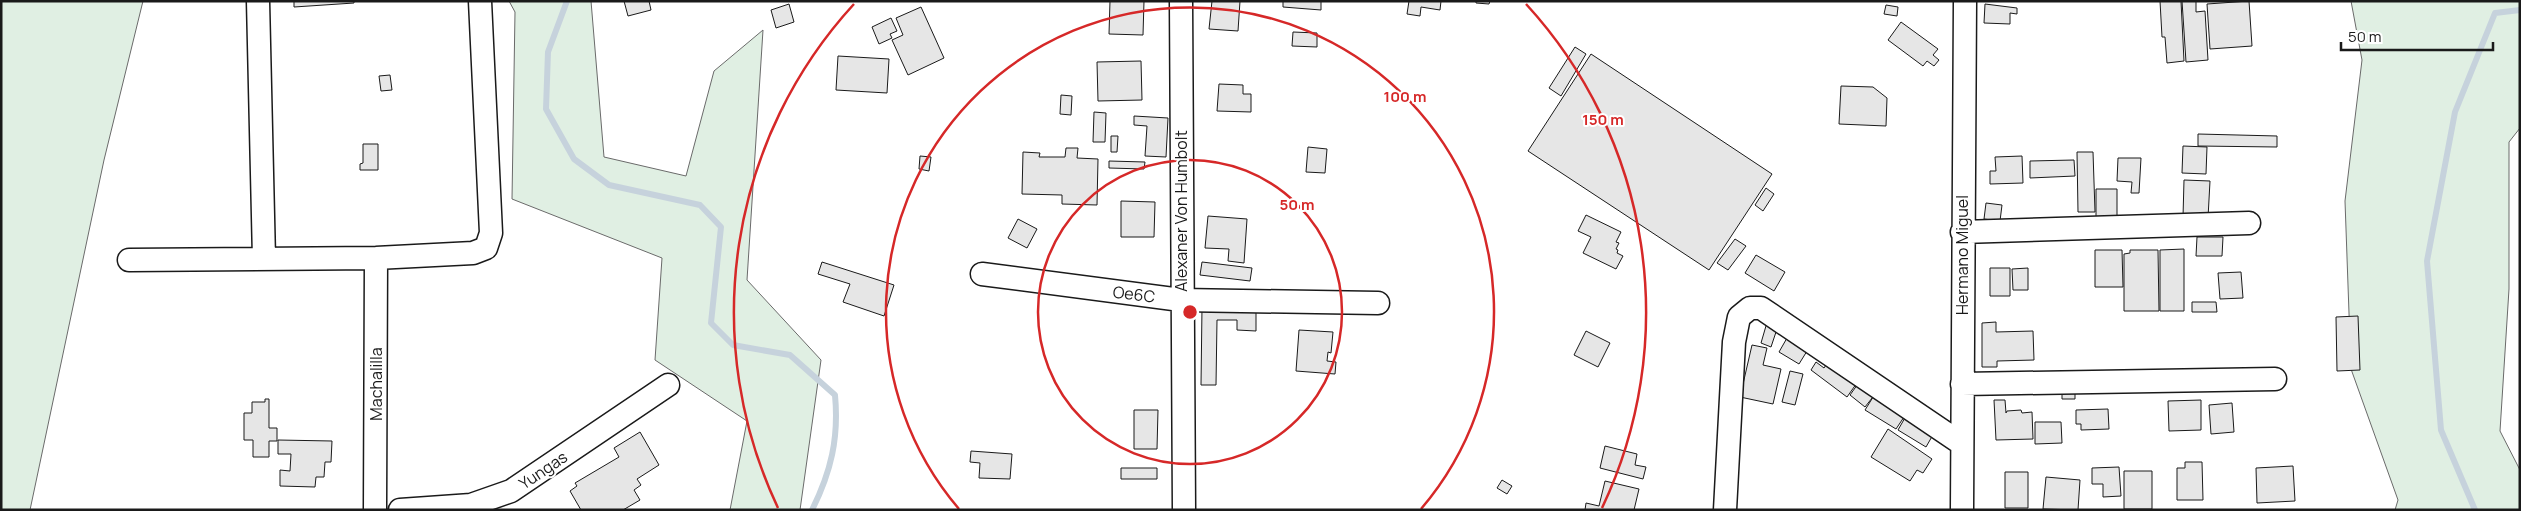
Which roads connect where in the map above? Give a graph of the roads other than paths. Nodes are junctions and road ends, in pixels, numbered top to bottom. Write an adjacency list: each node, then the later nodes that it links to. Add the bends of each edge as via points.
1 (258, 1): 8 (street)
2 (480, 1): 7 (street, via 491,233 486,248 473,253)
3 (1181, 1): 11 (street, Alexaner Von Humbolt)
4 (1965, 1): 6 (street, Hermano Miguel)
5 (2249, 224): 6 (street)
6 (1962, 232): 14 (street, Hermano Miguel)
7 (376, 258): 8 (street); 17 (street, Machalilla)
8 (264, 259): 9 (street)
9 (129, 260)
10 (982, 274): 11 (street, Oe6C)
11 (1181, 300): 12 (street, Oe6C); 19 (street, Alexaner Von Humbolt)
12 (1378, 303)
13 (2275, 379): 14 (street)
14 (1962, 384): 16 (street, Hermano Miguel)
15 (668, 385): 18 (street, Yungas, via 511,491 470,505)
16 (1962, 444): 20 (street, via 1761,308 1750,308 1739,317 1734,342); 21 (street, Hermano Miguel)
17 (375, 510)
18 (400, 510)
19 (1184, 510)
20 (1725, 510)
21 (1962, 510)

